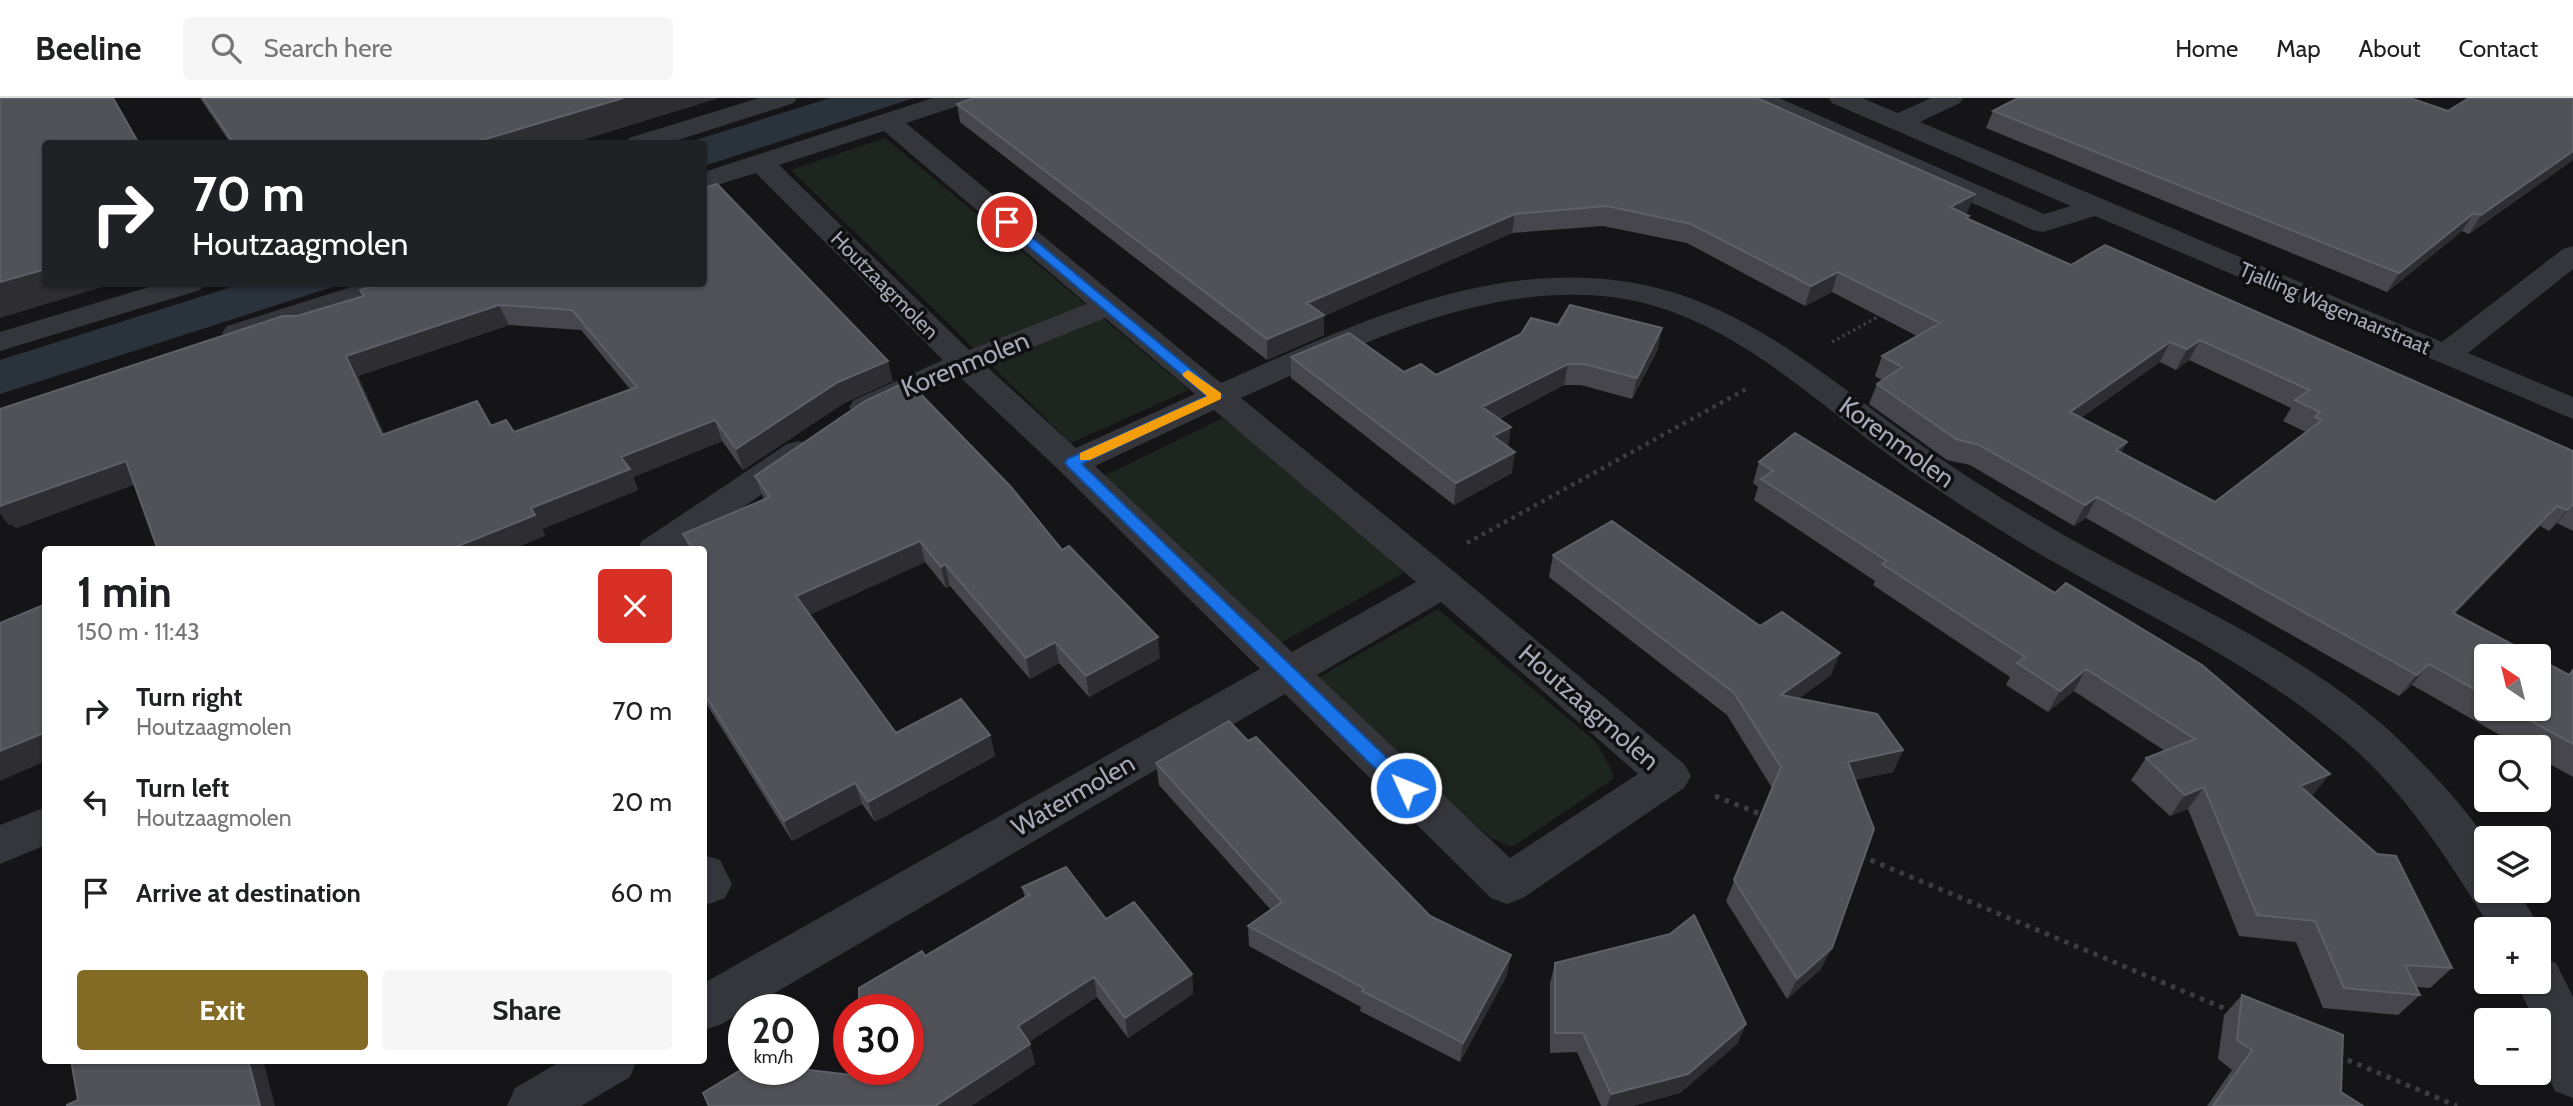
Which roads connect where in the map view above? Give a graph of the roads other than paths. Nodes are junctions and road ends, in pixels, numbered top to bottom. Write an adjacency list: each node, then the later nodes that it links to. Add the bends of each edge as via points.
1 (785, 98): 8 (street)
2 (958, 98): 6 (street)
3 (1758, 98): 11 (street, via 2043,224)
4 (1841, 98): 7 (street, Tjalling Wagenaarstraat)
5 (1951, 98): 7 (street)
6 (888, 121): 9 (street); 15 (street, Houtzaagmolen)
7 (1900, 122): 11 (street, Tjalling Wagenaarstraat)
8 (651, 140)
9 (761, 163): 10 (street); 19 (street, Houtzaagmolen)
10 (707, 180)
11 (2097, 206): 18 (street, Tjalling Wagenaarstraat)
12 (2573, 255): 18 (street)
13 (179, 287): 16 (street)
14 (381, 287): 17 (street)
15 (1106, 307): 19 (street, Korenmolen); 20 (street, Houtzaagmolen)
16 (0, 342)
17 (208, 343)
18 (2445, 355): 21 (street, Tjalling Wagenaarstraat)
19 (964, 363): 22 (street, Houtzaagmolen); 23 (street, Korenmolen, via 901,390 834,427)
20 (1216, 396): 22 (street); 24 (street, Houtzaagmolen); 28 (street, Korenmolen, via 1416,313 1516,289 1599,287 1644,293 1694,308 1734,327 1791,365 1972,496 2264,662 2348,720 2399,765)
21 (2573, 409)
22 (1072, 463): 25 (street, Houtzaagmolen)
23 (661, 546)
24 (1434, 575): 25 (street, Watermolen); 25 (street, Houtzaagmolen, via 1669,776 1507,884)
25 (1285, 672): 30 (street, Watermolen)
26 (42, 827): 27 (street)
27 (0, 845)
28 (2474, 861)
29 (2546, 994): 32 (street, via 2567,1038)
30 (707, 1006)
31 (605, 1064): 33 (street)
32 (2573, 1074)
33 (533, 1106)

